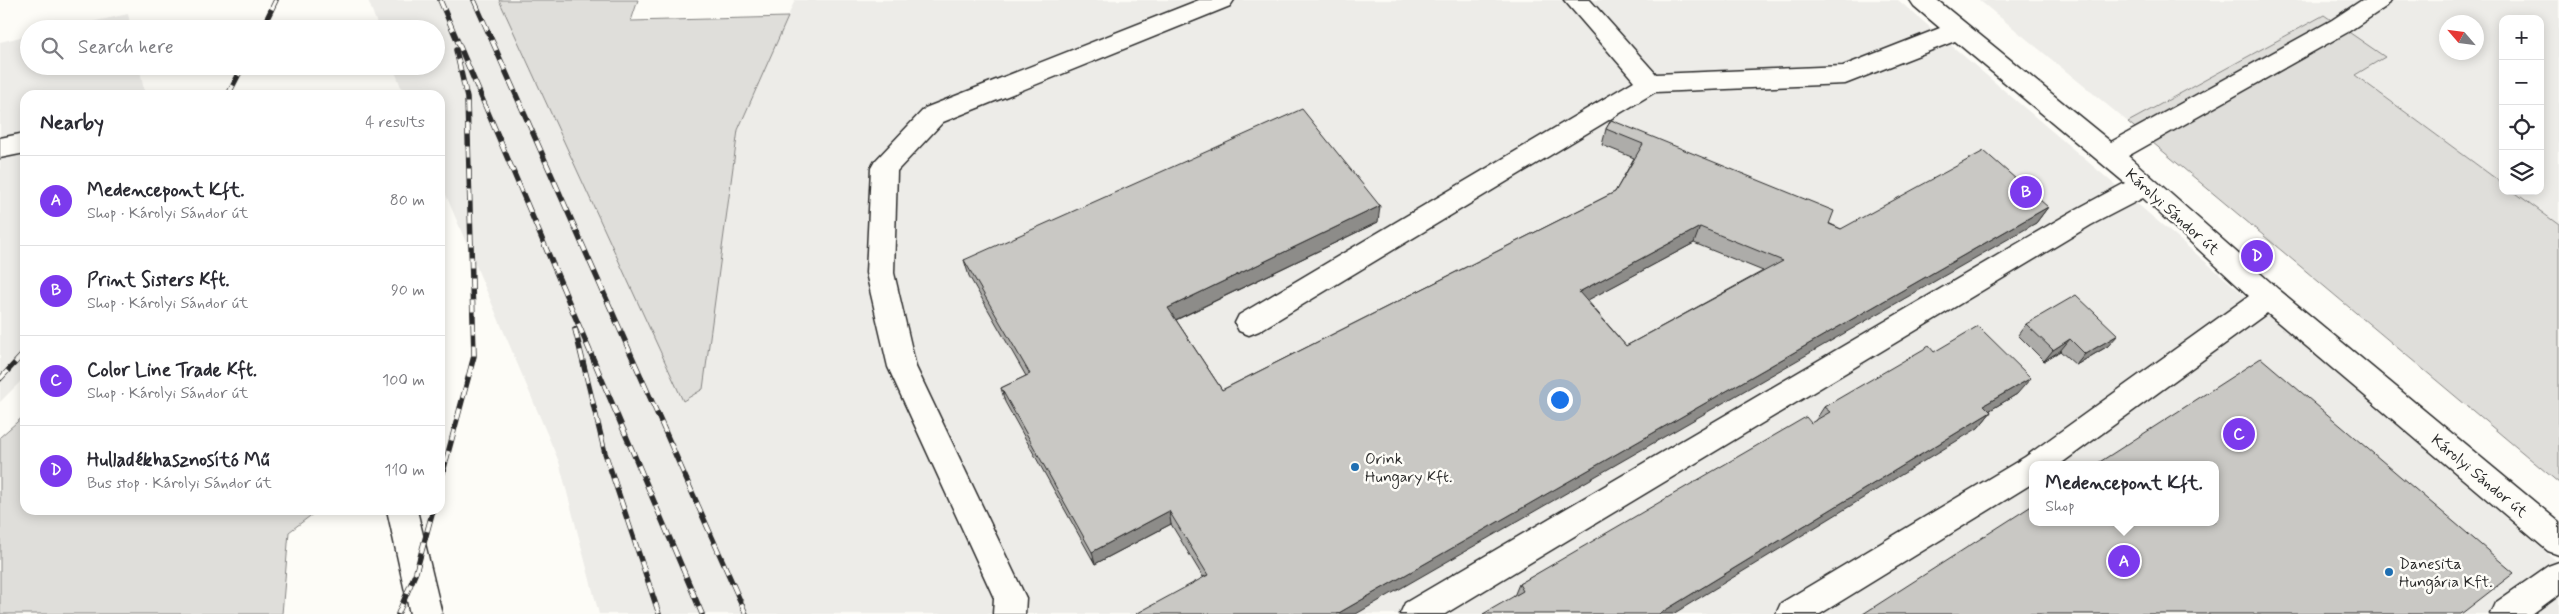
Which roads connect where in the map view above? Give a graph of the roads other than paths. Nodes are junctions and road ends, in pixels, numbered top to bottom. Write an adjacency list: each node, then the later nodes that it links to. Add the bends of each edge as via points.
1 (1222, 0): 19 (street, via 934,115 884,168 880,272 902,367 1010,598)
2 (1576, 0): 6 (street)
3 (1922, 0): 5 (street, Károlyi Sándor út)
4 (2379, 0): 9 (street, via 2340,26)
5 (1959, 30): 6 (street, via 1845,75); 9 (street, Károlyi Sándor út)
6 (1650, 84): 12 (street)
7 (20, 144): 8 (street)
8 (0, 148)
9 (2109, 155): 10 (street, Károlyi Sándor út)
10 (2145, 185): 11 (street, Károlyi Sándor út); 20 (street, via 2082,218)
11 (2268, 297): 13 (street); 16 (street, Károlyi Sándor út)
12 (1250, 322)
13 (2042, 461)
14 (2029, 469): 21 (street)
15 (403, 515): 18 (street)
16 (2559, 541)
17 (2559, 576): 22 (street)
18 (426, 614)
19 (1009, 614)
20 (1416, 614)
21 (1792, 614)
22 (2506, 614)

